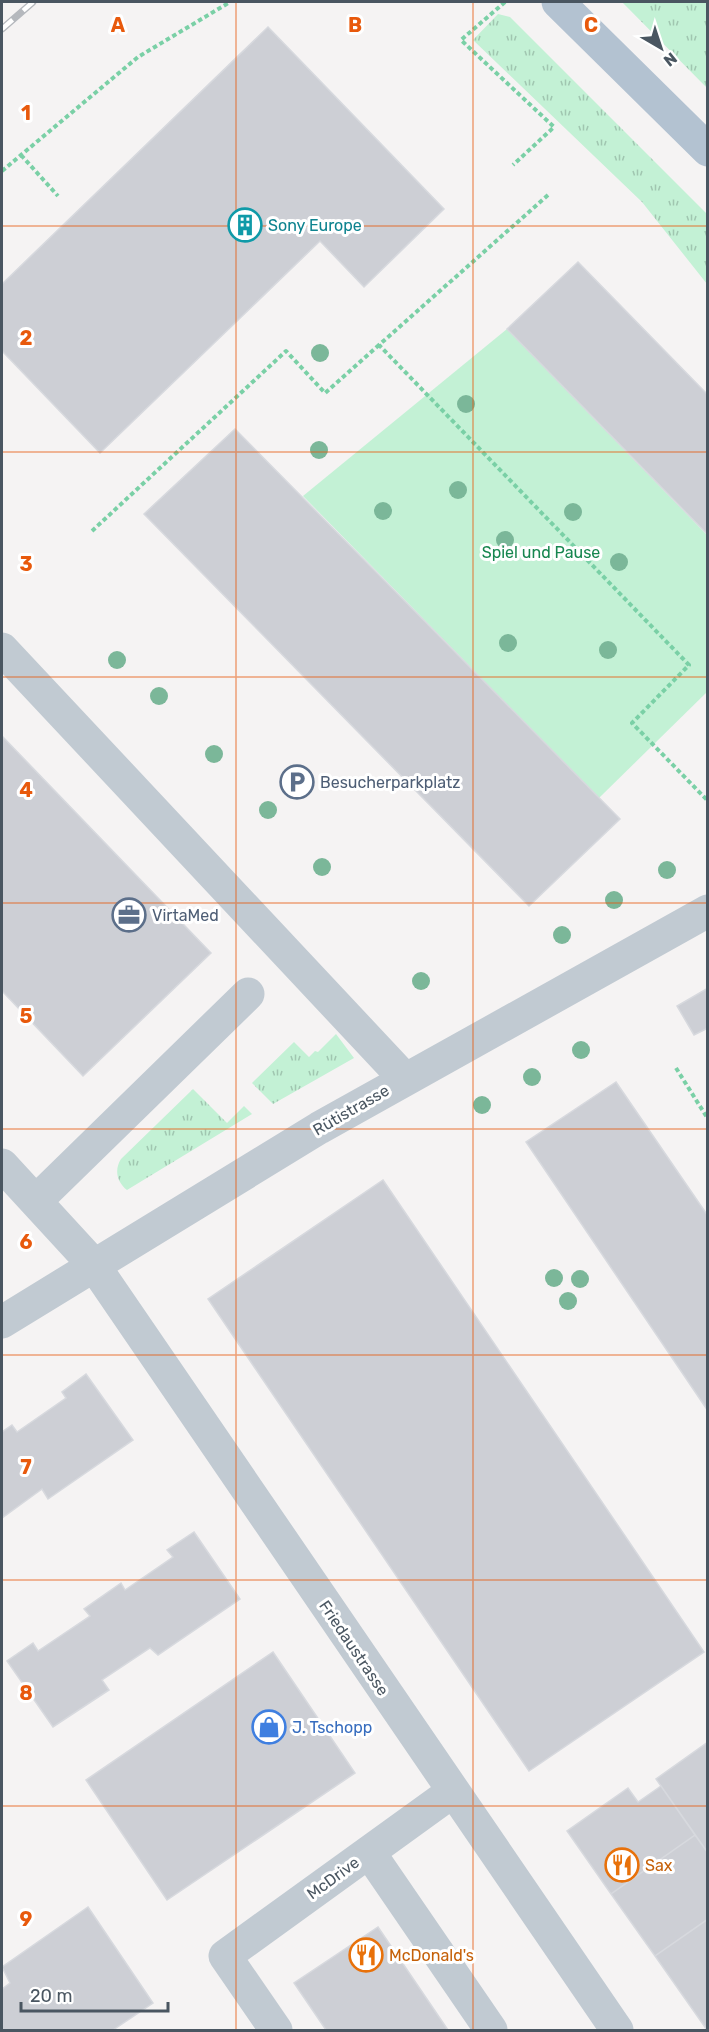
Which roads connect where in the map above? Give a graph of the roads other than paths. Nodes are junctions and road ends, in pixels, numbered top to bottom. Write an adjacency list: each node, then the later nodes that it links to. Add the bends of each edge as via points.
1 (558, 2): 2 (main road)
2 (708, 150)
3 (2, 649): 6 (street)
4 (708, 911): 6 (street, Rütistrasse)
5 (248, 994): 8 (street)
6 (405, 1079): 9 (street, Rütistrasse)
7 (2, 1165): 8 (street, Friedaustrasse)
8 (36, 1201): 9 (street, Friedaustrasse)
9 (93, 1264): 10 (street, Rütistrasse); 11 (street, Friedaustrasse)
10 (2, 1322)
11 (452, 1792): 12 (street); 15 (street, Friedaustrasse)
12 (369, 1852): 13 (street, McDrive, via 225,1956); 14 (street, McDrive)
13 (276, 2031)
14 (491, 2031)
15 (617, 2031)

